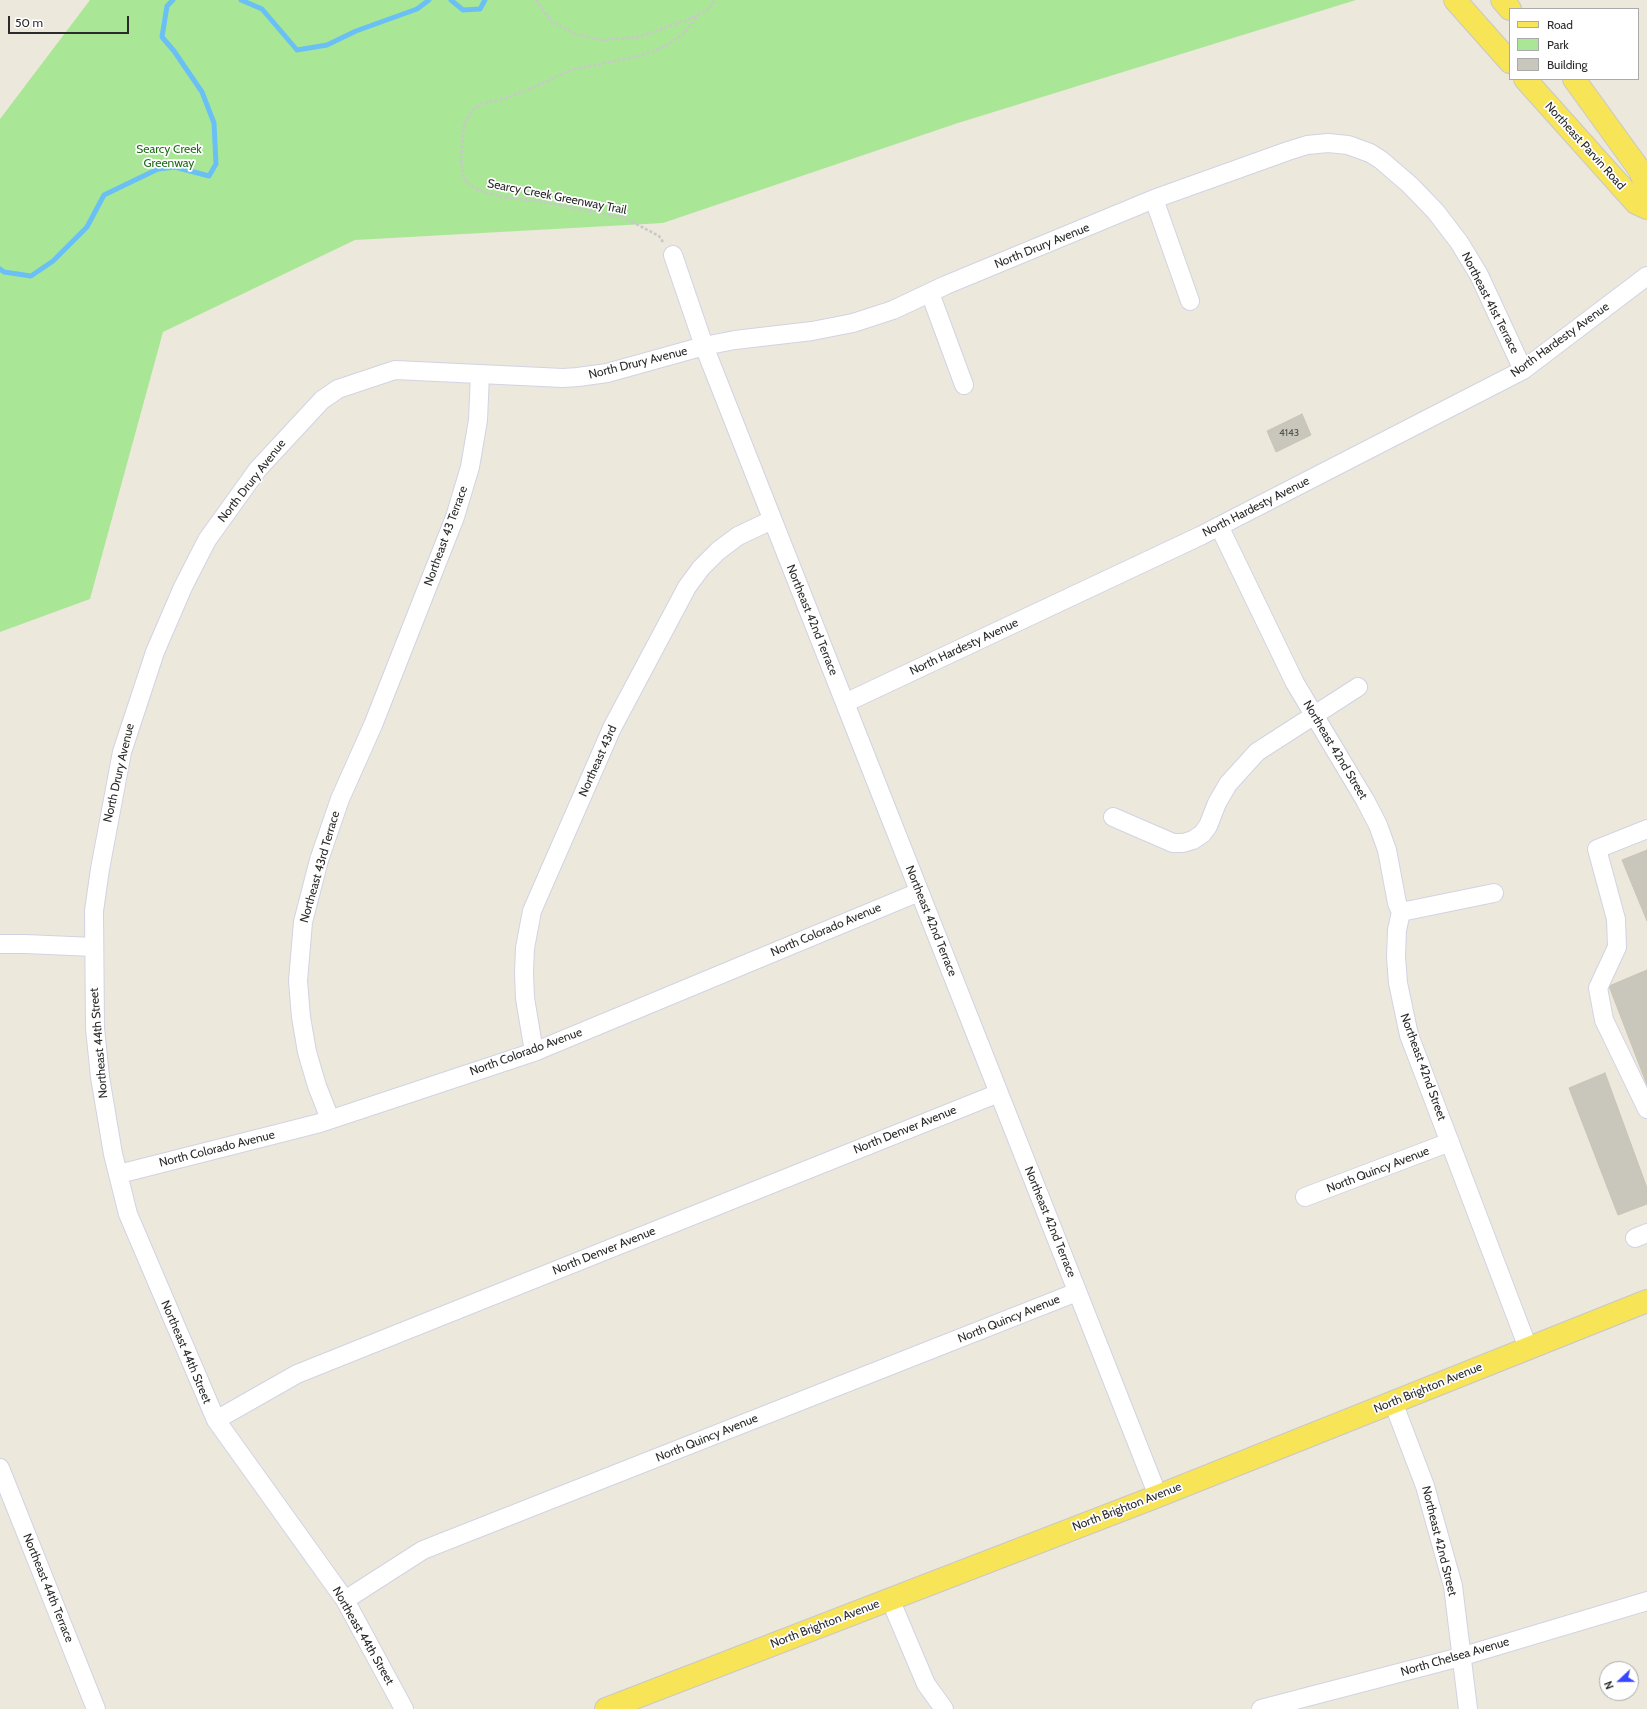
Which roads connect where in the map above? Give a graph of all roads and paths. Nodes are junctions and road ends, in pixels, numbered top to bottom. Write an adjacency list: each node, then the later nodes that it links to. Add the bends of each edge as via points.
1 (536, 0): 6 (path, Searcy Creek Greenway Trail, via 551,21 575,34 602,40 639,37)
2 (715, 0): 6 (path, Searcy Creek Greenway Trail, via 710,8)
3 (1455, 0): 7 (main road)
4 (1502, 0): 5 (main road)
5 (1509, 8)
6 (700, 13): 14 (path, Searcy Creek Greenway Trail, via 684,33 666,46 639,56 570,70 535,87 481,104 472,110 464,124 461,159 464,179 475,189 502,197 625,218 659,236)
7 (1509, 61)
8 (1526, 80): 13 (main road, Northeast Parvin Road, via 1636,203)
9 (1575, 80): 11 (main road, Northeast Parvin Road, via 1639,169)
10 (1370, 153): 12 (street, North Drury Avenue, via 1348,145 1308,145); 19 (street, Northeast 41st Terrace, via 1410,185 1436,212 1459,242 1479,275)
11 (1647, 187)
12 (1154, 199): 16 (street, North Drury Avenue); 17 (street)
13 (1647, 208)
14 (673, 255): 18 (street, North Drury Avenue)
15 (1647, 276): 19 (street, North Hardesty Avenue)
16 (930, 293): 18 (street, North Drury Avenue, via 893,310 853,323); 21 (street)
17 (1190, 301)
18 (704, 346): 20 (street, North Drury Avenue, via 607,373 578,377); 22 (street, Northeast 42nd Terrace)
19 (1523, 370): 23 (street, North Hardesty Avenue)
20 (480, 374): 24 (street, Northeast 43 Terrace, via 478,420 470,467 455,517); 34 (street, North Drury Avenue, via 395,370 338,389 322,400 289,434 258,469 223,516 207,540 183,588 155,652 122,752 100,869 94,911)
21 (964, 385)
22 (772, 520): 26 (street, Northeast 42nd Terrace); 35 (street, Northeast 43rd, via 738,536 718,551 686,588 612,728 532,911 525,948 524,973 525,998)
23 (1219, 526): 26 (street, North Hardesty Avenue); 27 (street, Northeast 42nd Street, via 1295,683)
24 (413, 624): 38 (street, Northeast 43rd Terrace, via 373,726 340,799 319,860 303,922 298,981 301,1017 309,1059)
25 (1358, 687): 27 (street)
26 (845, 703): 30 (street, Northeast 42nd Terrace)
27 (1315, 715): 28 (street, via 1257,752 1242,767 1217,803 1208,826 1193,840 1173,843); 32 (street, Northeast 42nd Street, via 1366,800 1378,825 1394,876 1397,903)
28 (1113, 817)
29 (1647, 829): 37 (street, via 1597,849 1616,919 1617,947 1598,988 1604,1020)
30 (919, 892): 35 (street, North Colorado Avenue); 36 (street, Northeast 42nd Terrace)
31 (1494, 893): 32 (street)
32 (1401, 912): 39 (street, Northeast 42nd Street, via 1396,957 1402,1009 1409,1035)
33 (0, 944): 34 (street)
34 (94, 947): 40 (street, Northeast 44th Street, via 95,1028 100,1077 113,1154)
35 (534, 1052): 38 (street, North Colorado Avenue)
36 (999, 1093): 42 (street, Northeast 42nd Terrace); 46 (street, North Denver Avenue, via 297,1374)
37 (1647, 1109)
38 (330, 1120): 40 (street, North Colorado Avenue)
39 (1450, 1142): 41 (street, North Quincy Avenue); 44 (street, Northeast 42nd Street)
40 (119, 1174): 46 (street, Northeast 44th Street, via 128,1214)
41 (1305, 1197)
42 (1077, 1292): 48 (street, Northeast 42nd Terrace); 50 (street, North Quincy Avenue, via 423,1550)
43 (1647, 1301): 44 (main road, North Brighton Avenue)
44 (1528, 1348): 45 (main road, North Brighton Avenue)
45 (1392, 1402): 48 (main road, North Brighton Avenue); 52 (street, Northeast 42nd Street, via 1425,1486 1440,1536 1453,1586)
46 (216, 1420): 50 (street, Northeast 44th Street)
47 (0, 1468): 53 (street, Northeast 44th Terrace)
48 (1158, 1496): 49 (main road, North Brighton Avenue)
49 (890, 1599): 55 (main road, North Brighton Avenue); 56 (street, via 926,1684)
50 (345, 1600): 54 (street, Northeast 44th Street)
51 (1647, 1601): 52 (street, North Chelsea Avenue)
52 (1460, 1657): 57 (street, North Chelsea Avenue); 58 (street, Northeast 42nd Street)
53 (96, 1709)
54 (404, 1709)
55 (608, 1709)
56 (944, 1709)
57 (1261, 1709)
58 (1468, 1709)

